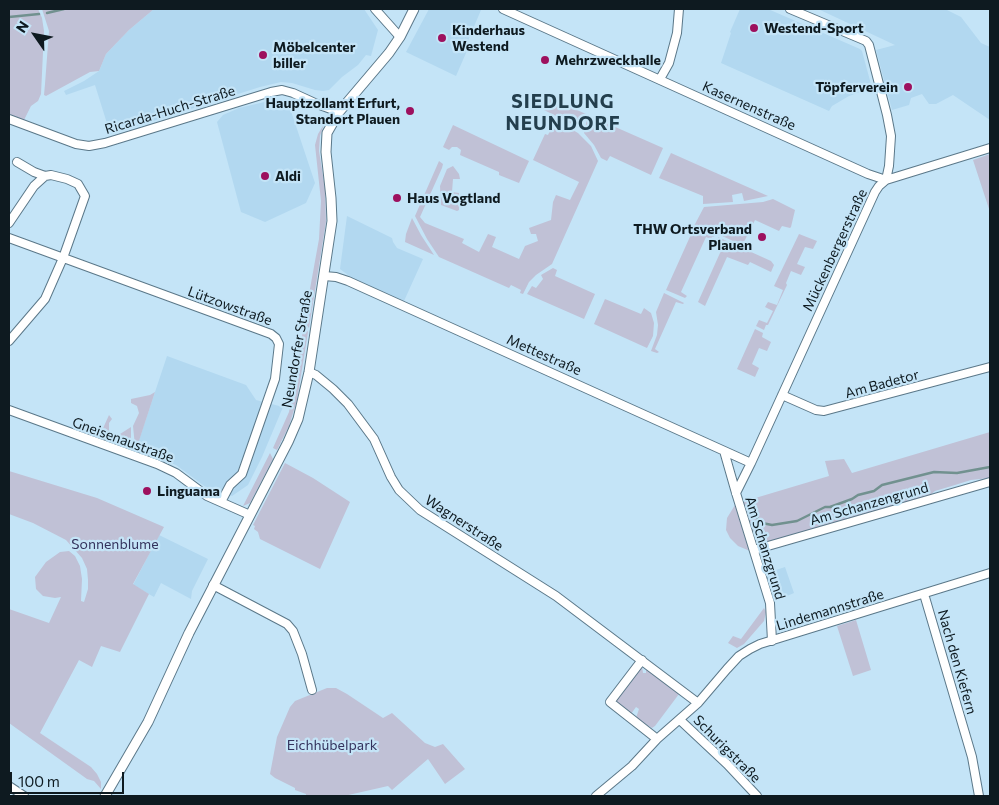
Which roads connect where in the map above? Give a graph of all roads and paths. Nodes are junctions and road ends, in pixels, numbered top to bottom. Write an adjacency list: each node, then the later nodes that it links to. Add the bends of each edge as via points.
1 (375, 9): 6 (street)
2 (414, 9): 6 (street, Neundorfer Straße)
3 (503, 9): 7 (street, Kasernenstraße)
4 (680, 9): 7 (street, via 669,63)
5 (790, 9): 13 (street, Mückenbergerstraße, via 869,45 891,136)
6 (400, 37): 8 (street, Neundorfer Straße)
7 (660, 80): 13 (street, Kasernenstraße)
8 (339, 112): 9 (street, Ricarda-Huch-Straße, via 282,90 89,146); 17 (street, Neundorfer Straße, via 325,143 332,220)
9 (9, 119)
10 (990, 148): 13 (street)
11 (17, 162): 12 (street)
12 (45, 176): 14 (street, via 34,186); 16 (street, via 78,184 85,196)
13 (886, 180): 21 (street, Mückenbergerstraße, via 875,192)
14 (9, 223)
15 (9, 238): 16 (street, Lützowstraße)
16 (63, 258): 18 (street, via 45,299); 27 (street, Lützowstraße, via 276,338 279,344 275,380 242,474 230,485)
17 (324, 276): 20 (street, Neundorfer Straße); 23 (street, Mettestraße, via 348,281)
18 (9, 341)
19 (990, 366): 21 (street, Am Badetor, via 824,411)
20 (309, 372): 28 (street, Neundorfer Straße, via 298,419); 34 (street, Wagnerstraße, via 333,389 356,415 374,439 399,490 420,510 556,596)
21 (782, 395): 24 (street, Mückenbergerstraße)
22 (9, 410): 27 (street, Gneisenaustraße, via 157,464)
23 (724, 451): 24 (street, Mettestraße); 26 (street, Am Schanzgrund)
24 (751, 464): 26 (street, Am Schanzgrund)
25 (990, 482): 29 (street, Am Schanzengrund)
26 (736, 493): 29 (street, Am Schanzgrund)
27 (221, 502): 28 (street, Gneisenaustraße)
28 (250, 515): 31 (street, Neundorfer Straße)
29 (754, 550): 33 (street, Am Schanzgrund, via 770,604)
30 (990, 573): 32 (street, Lindemannstraße)
31 (214, 585): 35 (street, via 287,624 296,639); 41 (street, Neundorfer Straße, via 148,722)
32 (924, 594): 33 (street, Lindemannstraße); 44 (street, Nach den Kiefern, via 972,757)
33 (772, 641): 36 (street, Lindemannstraße, via 739,656)
34 (642, 660): 36 (street, Wagnerstraße); 38 (street, via 610,702)
35 (312, 690)
36 (698, 703): 37 (street, Lindemannstraße)
37 (680, 720): 38 (street, Lindemannstraße); 43 (street, Schurigstraße)
38 (657, 739): 42 (street, Lindemannstraße, via 632,766)
39 (9, 786): 40 (street)
40 (24, 796)
41 (105, 796)
42 (596, 796)
43 (757, 796)
44 (980, 796)

